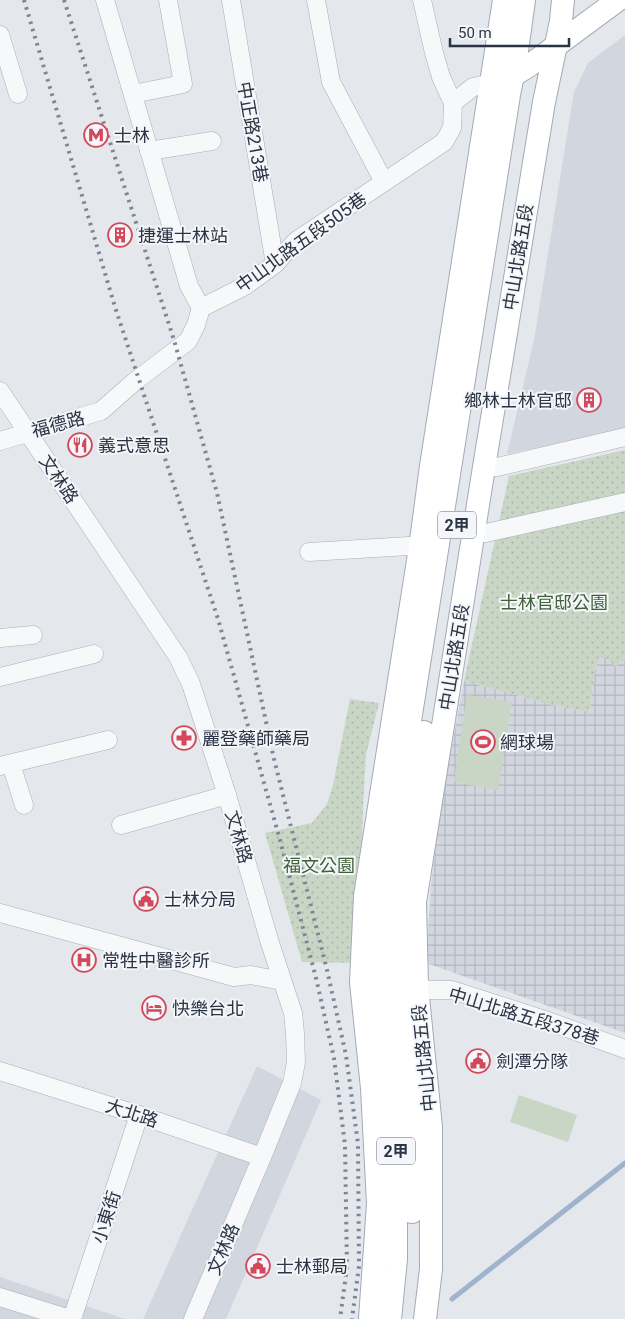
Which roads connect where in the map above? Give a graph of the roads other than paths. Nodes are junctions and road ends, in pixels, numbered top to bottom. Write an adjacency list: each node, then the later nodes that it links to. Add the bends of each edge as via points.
1 (105, 0): 15 (street)
2 (168, 0): 15 (street, via 183,84)
3 (231, 0): 21 (street, 中正路213巷)
4 (316, 0): 19 (street, via 331,82)
5 (422, 0): 16 (street, via 441,77)
6 (504, 0): 13 (main road, 中山北路五段)
7 (524, 0): 13 (main road, 中山北路五段)
8 (539, 0): 13 (main road, 中山北路五段)
9 (564, 0): 12 (main road, 中山北路五段)
10 (618, 0): 12 (main road)
11 (0, 35): 14 (street)
12 (555, 47): 13 (main road); 20 (main road, 中山北路五段, via 544,102)
13 (511, 75): 16 (street, via 473,87); 20 (main road, 中山北路五段 / 2甲)
14 (18, 94)
15 (133, 94): 18 (street)
16 (454, 102): 19 (street, 中山北路五段505巷, via 452,128 444,142)
17 (212, 141): 18 (street)
18 (149, 151): 22 (street, via 189,286)
19 (384, 182): 21 (street, 中山北路五段505巷, via 296,241)
20 (495, 236): 24 (main road, 中山北路五段 / 2甲); 28 (main road, 中山北路五段); 44 (main road, 中山北路五段 / 2甲, via 398,898 395,971)
21 (275, 264): 22 (street, 中山北路五段505巷, via 245,286)
22 (202, 308): 25 (street, 福德路, via 188,341 101,411)
23 (0, 391): 25 (street, 文林路)
24 (448, 419): 31 (main road, 中山北路五段); 44 (main road, 中山北路五段 / 2甲, via 382,898)
25 (28, 432): 27 (street, 福德路); 39 (street, 文林路, via 178,658 192,684)
26 (625, 438): 28 (street)
27 (0, 441)
28 (484, 467): 30 (main road, 中山北路五段)
29 (625, 502): 30 (street, via 486,533)
30 (474, 532): 44 (main road, 中山北路五段, via 415,902)
31 (420, 548): 32 (street); 44 (main road, 中山北路五段, via 364,896)
32 (309, 552)
33 (33, 635): 34 (street)
34 (0, 638)
35 (94, 654): 36 (street)
36 (0, 677)
37 (108, 740): 38 (street)
38 (6, 765): 40 (street)
39 (227, 795): 41 (street); 43 (street, 文林路)
40 (24, 805)
41 (121, 825)
42 (0, 913): 43 (street, via 234,977 252,975)
43 (282, 982): 49 (street, 文林路, via 293,1013 296,1062 292,1083)
44 (389, 985): 45 (street, 中山北路五段378巷, via 452,990); 47 (main road, 中山北路五段 / 2甲); 53 (main road, 中山北路五段, via 372,1088 378,1204); 54 (main road, 中山北路五段 / 2甲, via 382,1015 396,1152 396,1259)
45 (625, 1049)
46 (0, 1071): 48 (street, 大北路)
47 (425, 1082): 55 (main road, 中山北路五段 / 2甲, via 412,1151 411,1263); 56 (main road, 中山北路五段, via 432,1127 431,1260)
48 (139, 1115): 49 (street, 大北路); 51 (street, 小東街)
49 (262, 1157): 52 (street, 文林路)
50 (0, 1297): 51 (street)
51 (71, 1319)
52 (193, 1319)
53 (370, 1319)
54 (390, 1319)
55 (404, 1319)
56 (425, 1319)

